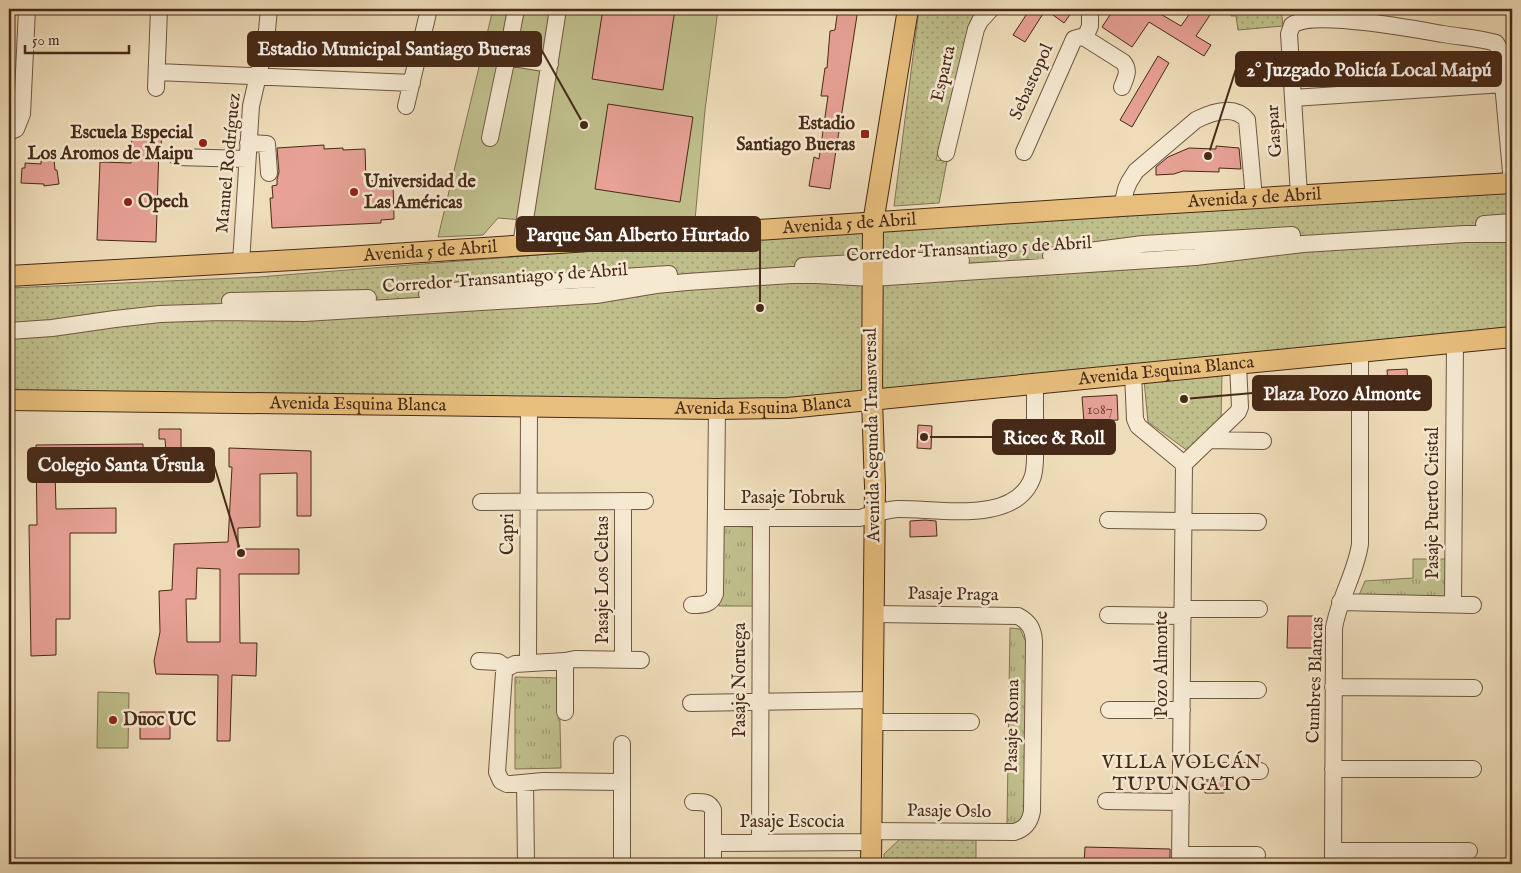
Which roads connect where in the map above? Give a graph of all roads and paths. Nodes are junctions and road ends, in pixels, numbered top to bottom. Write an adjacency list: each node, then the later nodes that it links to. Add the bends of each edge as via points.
1 (27, 9): 19 (street, via 22,114 16,129)
2 (159, 9): 13 (street, via 156,80)
3 (269, 9): 13 (street, Manuel Rodríguez)
4 (429, 9): 14 (street)
5 (516, 9): 11 (street)
6 (558, 9): 12 (street)
7 (908, 9): 31 (main road, Avenida Segunda Transversal)
8 (991, 9): 23 (street, Esparta, via 976,29)
9 (1090, 9): 10 (street, via 1090,26)
10 (1085, 38): 16 (street, via 1126,64 1128,72); 22 (street, Sebastopol, via 1078,37 1072,42)
11 (507, 57): 12 (street); 20 (street)
12 (550, 64): 33 (street)
13 (258, 77): 14 (street); 21 (street, Manuel Rodríguez, via 251,106)
14 (412, 83): 18 (street)
15 (1504, 84): 17 (street); 17 (street, Gaspar, via 1500,50 1493,42 1373,23 1301,21 1292,25 1289,34); 26 (street)
16 (1122, 86)
17 (1293, 98): 27 (street, Gaspar)
18 (406, 106)
19 (9, 132)
20 (490, 138)
21 (248, 151): 24 (street); 25 (street, via 267,144); 34 (street, Manuel Rodríguez)
22 (1024, 152)
23 (946, 153)
24 (177, 157)
25 (269, 173)
26 (1512, 183): 27 (main road, Avenida 5 de Abril)
27 (1299, 195): 28 (main road, Avenida 5 de Abril)
28 (1254, 198): 29 (main road, Avenida 5 de Abril); 29 (street, via 1247,120 1237,112 1221,111 1196,120 1140,167 1129,182)
29 (1122, 206): 31 (main road, Avenida 5 de Abril)
30 (1512, 222): 35 (street, Corredor Transantiago 5 de Abril, via 1142,244 1067,254 948,262 905,260)
31 (873, 223): 33 (main road, Avenida 5 de Abril); 35 (main road, Avenida Segunda Transversal)
32 (1512, 234): 35 (street, Corredor Transantiago 5 de Abril, via 1303,244 1196,257)
33 (521, 246): 34 (main road, Avenida 5 de Abril)
34 (241, 263): 36 (main road, Avenida 5 de Abril)
35 (872, 270): 37 (street, Corredor Transantiago 5 de Abril, via 538,282 394,297 213,302); 38 (street, Corredor Transantiago 5 de Abril, via 687,282 587,296 305,313 139,316); 46 (main road, Avenida Segunda Transversal)
36 (9, 276)
37 (9, 322)
38 (9, 331)
39 (1512, 337): 40 (main road, Avenida Esquina Blanca)
40 (1455, 342): 41 (main road, Avenida Esquina Blanca); 63 (street, Pasaje Puerto Cristal)
41 (1360, 352): 42 (main road, Avenida Esquina Blanca); 62 (street, Cumbres Blancas, via 1360,544)
42 (1238, 364): 43 (main road, Avenida Esquina Blanca); 49 (street, via 1239,410)
43 (1133, 374): 44 (main road, Avenida Esquina Blanca); 51 (street, via 1138,426)
44 (1035, 384): 46 (main road, Avenida Esquina Blanca); 56 (street, Pasaje Tobruk, via 1034,470 1029,484 1019,496 1004,505 977,510 896,509)
45 (9, 400): 47 (main road, Avenida Esquina Blanca)
46 (872, 400): 48 (main road, Avenida Esquina Blanca, via 795,408); 56 (main road, Avenida Segunda Transversal)
47 (529, 406): 48 (main road, Avenida Esquina Blanca); 55 (street, Capri)
48 (717, 409): 57 (street)
49 (1209, 440): 50 (street); 51 (street)
50 (1263, 441)
51 (1184, 464): 60 (street, Pozo Almonte)
52 (623, 501): 53 (street, Pasaje Los Celtas); 55 (street, Pasaje Los Celtas); 71 (street, Pasaje Los Celtas)
53 (645, 501)
54 (481, 502): 55 (street, Pasaje Los Celtas)
55 (528, 502): 75 (street, Capri)
56 (875, 513): 58 (street, Pasaje Tobruk, via 860,518); 68 (main road, Avenida Segunda Transversal)
57 (716, 518): 58 (street, Pasaje Tobruk); 64 (street, via 715,594 706,604)
58 (761, 518): 82 (street, Pasaje Noruega)
59 (1108, 520): 60 (street)
60 (1183, 521): 61 (street); 67 (street, Pozo Almonte)
61 (1258, 522)
62 (1340, 602): 63 (street); 77 (street, Cumbres Blancas, via 1334,628)
63 (1453, 604): 65 (street)
64 (692, 605)
65 (1473, 605)
66 (1259, 609): 67 (street)
67 (1183, 612): 69 (street); 79 (street, Pozo Almonte)
68 (874, 614): 70 (street, Pasaje Praga, via 1018,616); 81 (main road, Avenida Segunda Transversal)
69 (1108, 615)
70 (1029, 624): 99 (street, Pasaje Roma, via 1034,634 1032,812)
71 (623, 659): 72 (street, Pasaje Los Celtas); 74 (street, Pasaje Los Celtas)
72 (641, 660)
73 (479, 661): 76 (street, Pasaje Los Celtas, via 498,662)
74 (565, 662): 75 (street, Pasaje Los Celtas); 86 (street)
75 (528, 663): 76 (street, Pasaje Los Celtas, via 512,664)
76 (507, 668): 95 (street, via 504,673 498,776 507,784)
77 (1333, 687): 78 (street); 90 (street, Cumbres Blancas)
78 (1474, 688)
79 (1182, 690): 80 (street); 85 (street, Pozo Almonte)
80 (1258, 690)
81 (873, 700): 82 (street); 87 (main road, Avenida Segunda Transversal)
82 (760, 702): 83 (street); 102 (street, Pasaje Noruega)
83 (692, 703)
84 (1109, 710): 85 (street)
85 (1182, 710): 92 (street, Pozo Almonte)
86 (565, 712)
87 (872, 722): 88 (street); 100 (main road, Avenida Segunda Transversal)
88 (970, 722)
89 (622, 744): 94 (street)
90 (1333, 769): 91 (street); 105 (street, Cumbres Blancas)
91 (1473, 769)
92 (1181, 771): 93 (street); 98 (street, Pozo Almonte)
93 (1260, 771)
94 (622, 782): 95 (street, via 543,781); 108 (street)
95 (525, 784): 107 (street)
96 (1106, 801): 98 (street)
97 (693, 802): 101 (street, via 705,802 711,807)
98 (1181, 802): 106 (street, Pozo Almonte)
99 (1024, 828): 100 (street, Pasaje Oslo, via 1008,833)
100 (871, 837): 102 (street, Pasaje Escocia); 110 (main road, Avenida Segunda Transversal)
101 (713, 843): 102 (street, Pasaje Escocia); 109 (street)
102 (760, 843)
103 (1468, 851): 105 (street)
104 (1257, 855): 106 (street)
105 (1333, 858)
106 (1180, 860)
107 (526, 864)
108 (622, 864)
109 (713, 864)
110 (871, 864)

